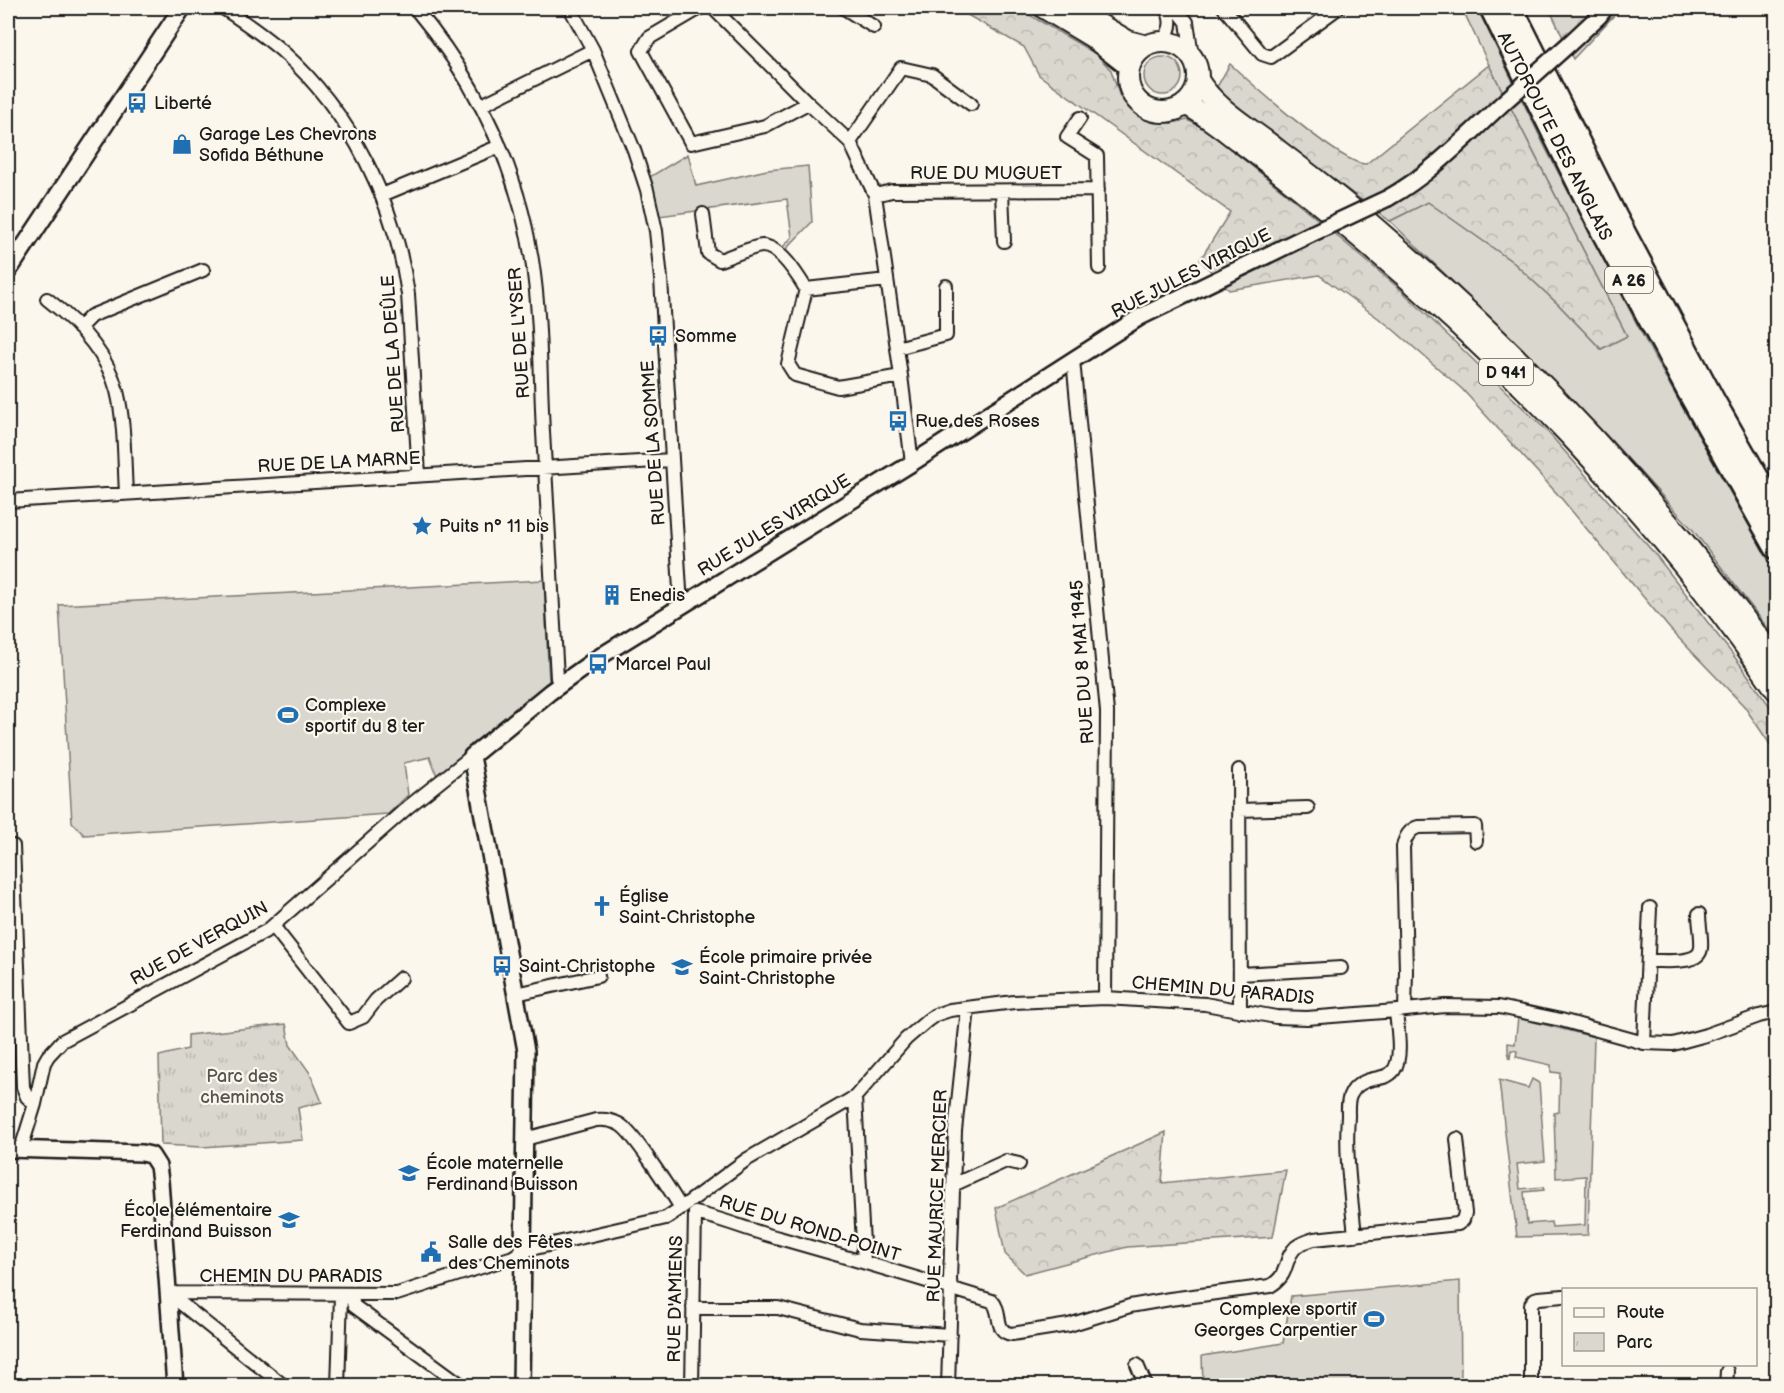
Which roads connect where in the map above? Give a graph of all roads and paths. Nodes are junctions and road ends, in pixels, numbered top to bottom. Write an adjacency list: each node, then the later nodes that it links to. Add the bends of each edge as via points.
1 (182, 8): 38 (main road)
2 (223, 8): 32 (street, RUE DE LA DEÛLE, via 283,52 311,82 342,121)
3 (415, 8): 26 (street, RUE DE L'YSER, via 446,47)
4 (570, 8): 19 (street, RUE DE LA SOMME)
5 (700, 8): 23 (street, via 648,38 641,51 691,143 765,126)
6 (713, 8): 23 (street)
7 (844, 8): 17 (street)
8 (1044, 8): 21 (highway, via 1092,37)
9 (1072, 8): 18 (highway, via 1128,41)
10 (1166, 8): 18 (street, via 1172,25 1167,35)
11 (1176, 8): 20 (street, via 1187,22)
12 (1224, 8): 13 (street, via 1262,54 1271,57)
13 (1338, 8)
14 (1491, 8): 54 (highway, AUTOROUTE DES ANGLAIS / A 26, via 1602,231)
15 (1512, 8): 53 (highway, AUTOROUTE DES ANGLAIS / A 26, via 1616,217)
16 (1605, 8): 45 (street, RUE JULES VIRIQUE, bridge, via 1445,156 1399,192 1140,317)
17 (874, 27)
18 (1154, 44): 20 (highway, via 1173,43); 21 (highway, via 1133,58)
19 (593, 50): 26 (street); 47 (street, RUE DE LA SOMME, via 634,150 656,231)
20 (1192, 56): 22 (highway)
21 (1129, 66): 25 (highway, via 1130,88 1143,106 1164,112)
22 (1198, 80): 25 (highway); 56 (highway, D 941, via 1219,105 1387,238 1507,349 1652,504)
23 (808, 103): 28 (street)
24 (971, 104): 28 (street, via 932,75 901,68)
25 (1185, 104): 58 (highway, D 941, via 1279,171 1470,335 1638,513 1700,587)
26 (482, 105): 29 (street, RUE DE L'YSER)
27 (1080, 118): 30 (street, via 1067,137 1097,156)
28 (850, 142): 33 (street)
29 (500, 146): 32 (street); 49 (street, RUE DE L'YSER, via 526,230 537,295)
30 (1098, 189): 31 (street, RUE DU MUGUET); 36 (street)
31 (1002, 191): 33 (street, RUE DU MUGUET, via 892,191); 35 (street)
32 (382, 195): 50 (street, RUE DE LA DEÛLE, via 404,264 408,294)
33 (875, 195): 39 (street)
34 (703, 214): 41 (street, via 708,253 720,260 762,246 774,250 795,270)
35 (1004, 241)
36 (1099, 268)
37 (203, 270): 43 (street, via 91,316)
38 (8, 271)
39 (887, 280): 41 (street); 44 (street)
40 (946, 286): 44 (street, via 946,334)
41 (806, 289): 46 (street, via 788,364 795,375 838,387)
42 (47, 299): 43 (street)
43 (80, 328): 51 (street, via 97,349 117,391)
44 (897, 348): 46 (street)
45 (1073, 360): 48 (street, RUE JULES VIRIQUE); 74 (street, RUE DU 8 MAI 1945, via 1107,712)
46 (901, 376): 48 (street)
47 (672, 460): 49 (street, RUE DE LA MARNE); 55 (street, RUE DE LA SOMME)
48 (912, 463): 55 (street, RUE JULES VIRIQUE)
49 (545, 467): 50 (street, RUE DE LA MARNE); 57 (street, RUE DE L'YSER, via 557,678)
50 (419, 475): 51 (street, RUE DE LA MARNE)
51 (126, 493): 52 (street, RUE DE LA MARNE)
52 (8, 501)
53 (1776, 510)
54 (1776, 548)
55 (681, 606): 57 (street, RUE JULES VIRIQUE)
56 (1776, 662)
57 (561, 684): 59 (street, RUE JULES VIRIQUE)
58 (1776, 690)
59 (472, 756): 67 (street, RUE DE VERQUIN); 73 (street)
60 (1239, 770): 62 (street)
61 (1308, 808): 62 (street)
62 (1239, 810): 70 (street)
63 (1476, 841): 77 (street, via 1475,826 1418,827 1407,835 1406,971)
64 (13, 846): 81 (street, via 23,1087)
65 (1650, 908): 68 (street)
66 (1699, 914): 68 (street, via 1698,955 1689,960)
67 (273, 926): 72 (street, via 349,1023 363,1017); 81 (street, RUE DE VERQUIN, via 62,1041 44,1063)
68 (1648, 961): 79 (street)
69 (1341, 968): 70 (street)
70 (1240, 974): 76 (street)
71 (598, 976): 73 (street)
72 (401, 978)
73 (516, 994): 82 (street, via 526,1052)
74 (1105, 998): 75 (street, CHEMIN DU PARADIS); 76 (street, CHEMIN DU PARADIS, via 1205,1004)
75 (968, 1008): 80 (street, CHEMIN DU PARADIS, via 950,1010 928,1020); 86 (street, RUE MAURICE MERCIER)
76 (1240, 1011): 77 (street, CHEMIN DU PARADIS, via 1307,1018)
77 (1400, 1011): 79 (street, CHEMIN DU PARADIS, via 1445,1006 1499,1007); 88 (street, via 1394,1070 1359,1084 1348,1103 1347,1161)
78 (1776, 1012): 79 (street, CHEMIN DU PARADIS, via 1689,1041)
79 (1644, 1043)
80 (855, 1097): 87 (street, CHEMIN DU PARADIS, via 746,1160); 90 (street)
81 (35, 1104): 84 (street, RUE DE VERQUIN)
82 (525, 1138): 87 (street, via 608,1119 621,1125); 89 (street)
83 (1457, 1139): 88 (street, via 1463,1220 1448,1227)
84 (14, 1149): 92 (street, via 151,1155 158,1166 160,1181)
85 (1019, 1164): 86 (street, via 1006,1161)
86 (953, 1185): 91 (street, RUE MAURICE MERCIER)
87 (688, 1208): 89 (street, CHEMIN DU PARADIS, via 666,1218); 90 (street, RUE DU ROND-POINT, via 769,1236); 95 (street, RUE D'AMIENS)
88 (1355, 1235): 91 (street, RUE DU ROND-POINT, via 1314,1239 1300,1245 1292,1253 1281,1279 1270,1286 1130,1306 1069,1325 1012,1334 1001,1329 995,1303)
89 (522, 1251): 93 (street, CHEMIN DU PARADIS, via 396,1294); 103 (street)
90 (864, 1262): 91 (street, RUE DU ROND-POINT)
91 (951, 1289): 96 (street, RUE MAURICE MERCIER)
92 (168, 1293): 93 (street, CHEMIN DU PARADIS); 99 (street); 100 (street)
93 (346, 1295): 101 (street); 102 (street, via 354,1306)
94 (1562, 1296): 107 (street, via 1534,1299 1531,1304)
95 (693, 1308): 96 (street, via 778,1308 860,1329); 104 (street, RUE D'AMIENS)
96 (950, 1335): 105 (street, RUE MAURICE MERCIER)
97 (1137, 1365): 106 (street)
98 (1727, 1371): 108 (street)
99 (174, 1386)
100 (284, 1386)
101 (338, 1386)
102 (463, 1386)
103 (521, 1386)
104 (692, 1386)
105 (948, 1386)
106 (1146, 1386)
107 (1531, 1386)
108 (1726, 1386)

